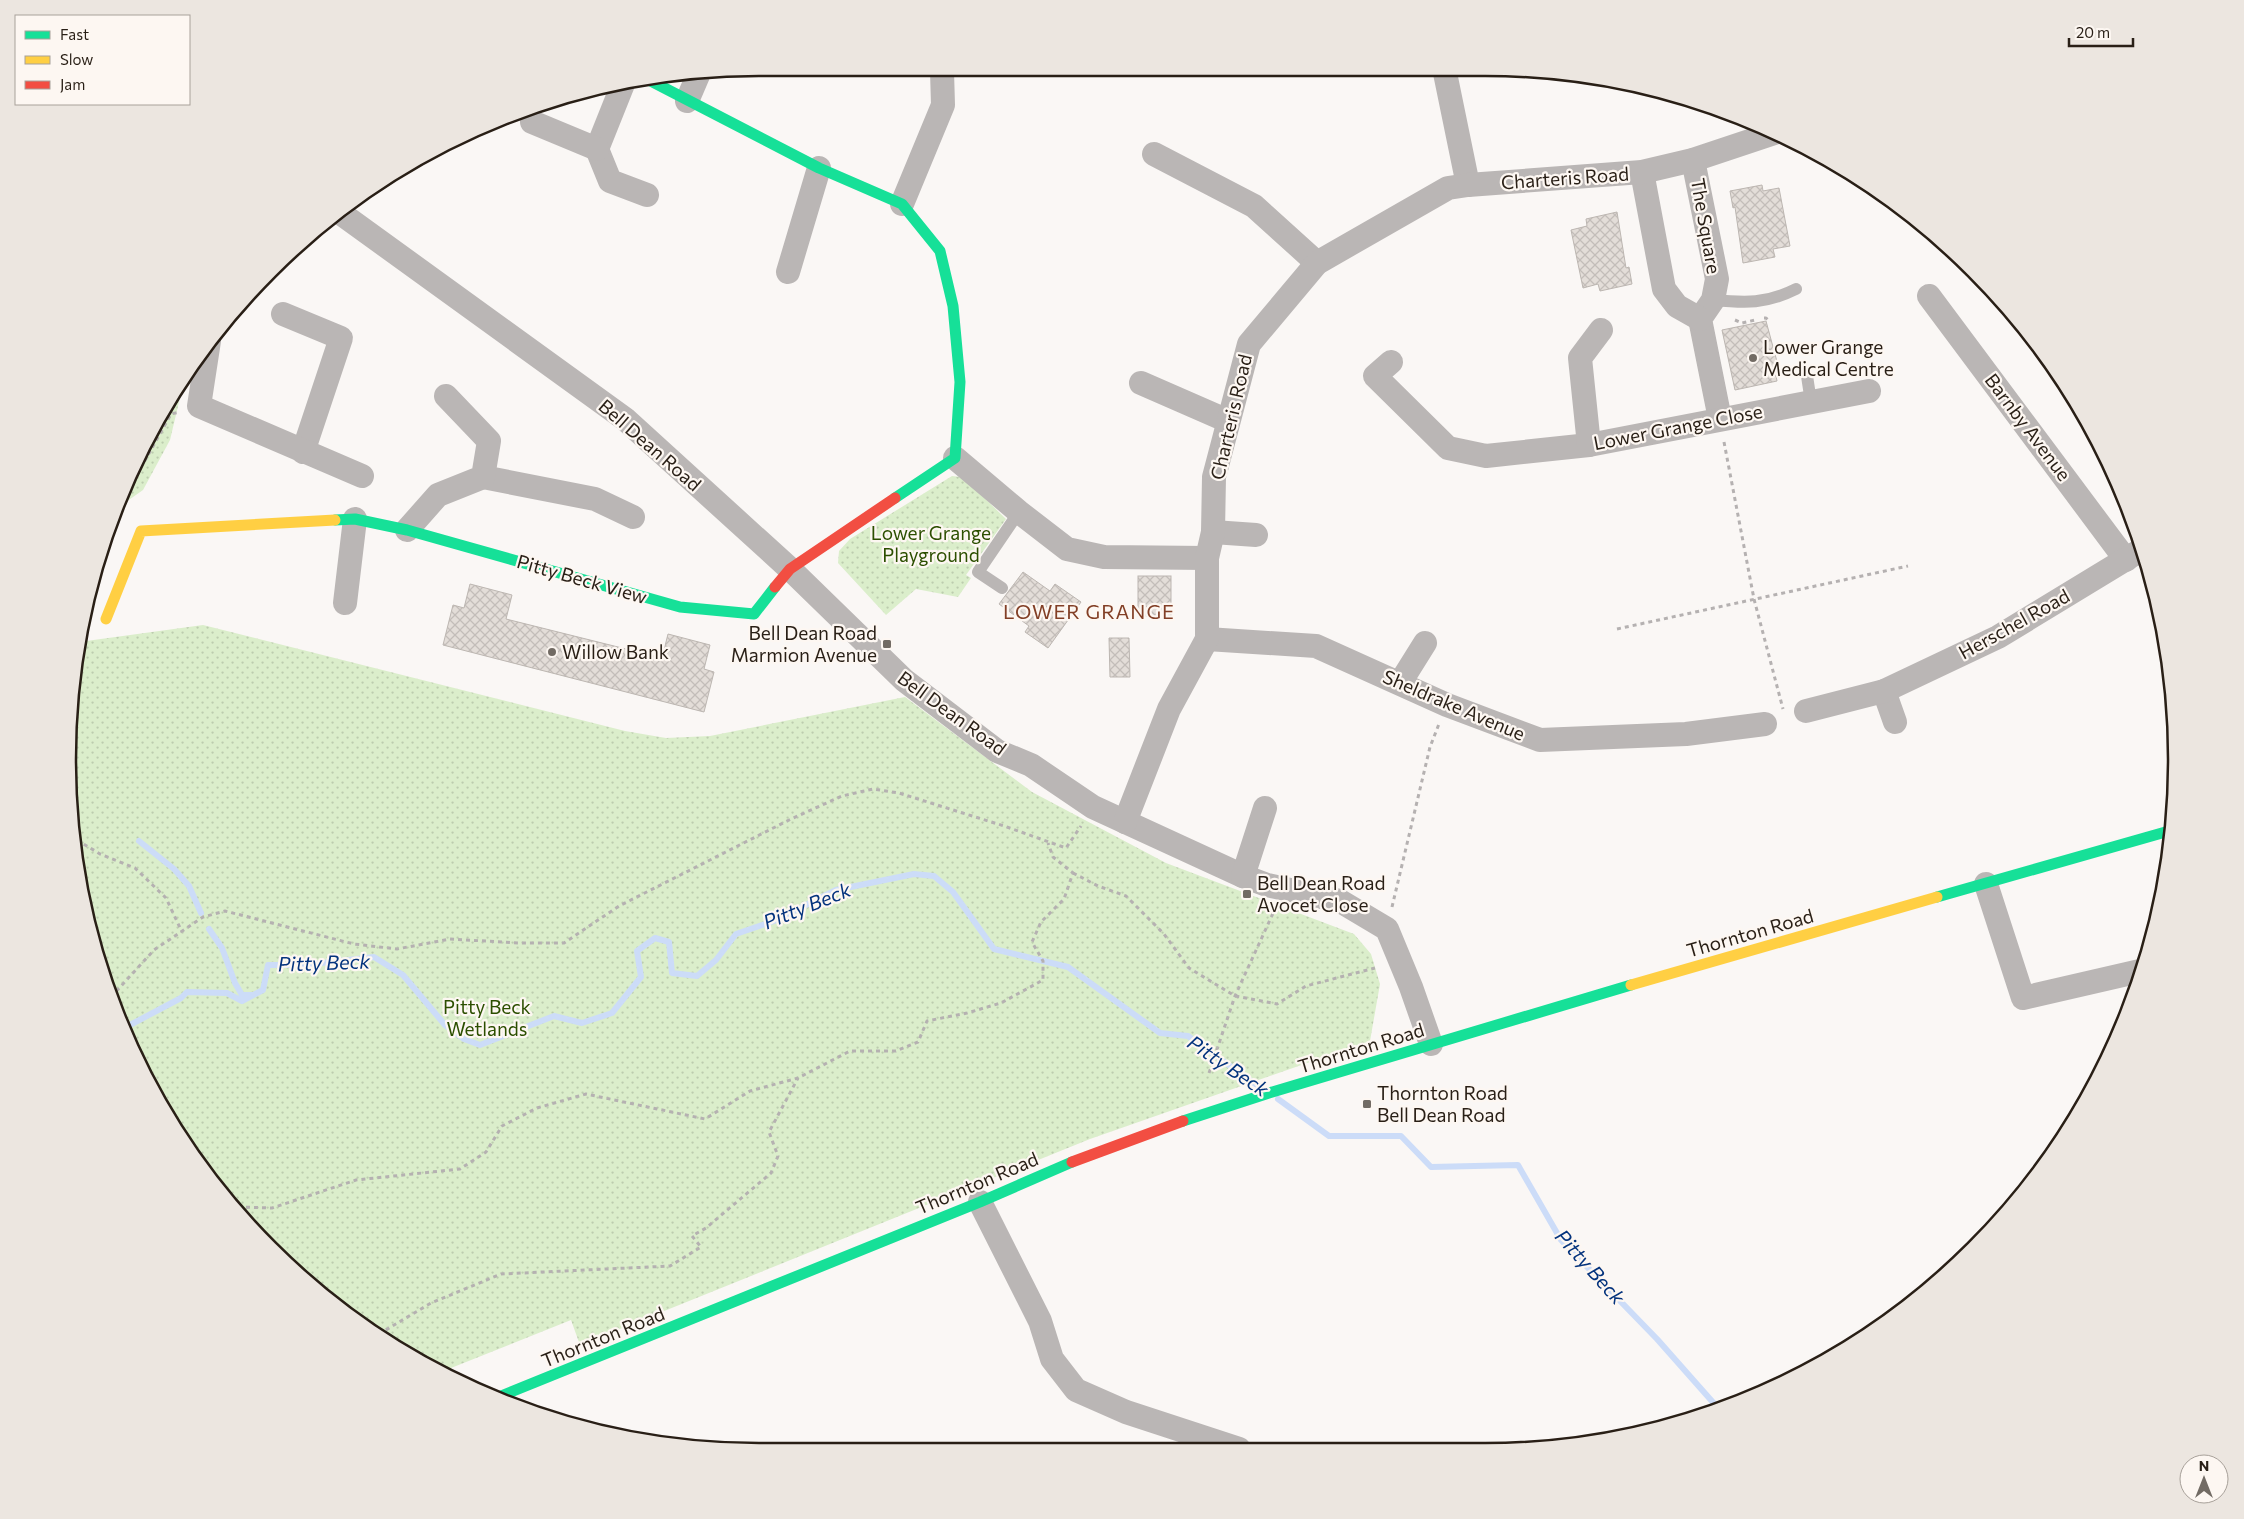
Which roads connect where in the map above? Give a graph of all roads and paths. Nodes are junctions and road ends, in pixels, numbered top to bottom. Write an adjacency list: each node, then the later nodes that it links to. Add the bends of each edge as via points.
1 (942, 76): 16 (street, via 943,105)
2 (1446, 76): 14 (street)
3 (696, 80): 6 (street)
4 (657, 84): 6 (main road)
5 (620, 90): 9 (street)
6 (687, 101): 12 (main road)
7 (532, 122): 9 (street)
8 (1764, 136): 11 (street, Charteris Road)
9 (597, 149): 15 (street, via 610,181)
10 (1154, 154): 18 (street, via 1254,206)
11 (1693, 160): 13 (street, Charteris Road); 22 (street, The Square, via 1717,279)
12 (819, 168): 16 (main road); 19 (street)
13 (1642, 172): 14 (street, Charteris Road); 22 (street, via 1664,289 1677,306)
14 (1468, 184): 18 (street, Charteris Road, via 1448,188)
15 (647, 195)
16 (902, 204): 37 (main road, via 940,251 952,306 960,382)
17 (345, 216): 50 (street, Bell Dean Road, via 625,419)
18 (1318, 263): 34 (street, Charteris Road, via 1249,344)
19 (788, 272)
20 (1796, 289): 22 (lane, via 1779,298)
21 (1929, 296): 47 (street, Barnby Avenue)
22 (1707, 309): 33 (street, The Square)
23 (284, 314): 36 (street, via 341,338)
24 (1601, 330): 35 (street, via 1580,358)
25 (206, 359): 32 (street)
26 (1391, 362): 35 (street, Lower Grange Close, via 1376,376 1448,448 1486,456)
27 (1807, 376): 31 (lane)
28 (1141, 383): 34 (street)
29 (1869, 391): 31 (street, Lower Grange Close)
30 (446, 396): 40 (street, via 489,441)
31 (1811, 402): 33 (street, Lower Grange Close)
32 (199, 406): 36 (street); 38 (path, via 172,414)
33 (1720, 419): 35 (street, Lower Grange Close); 52 (path)
34 (1228, 421): 45 (street, Charteris Road, via 1214,477)
35 (1590, 445)
36 (303, 452): 39 (street)
37 (956, 458): 41 (street); 50 (main road)
38 (144, 464)
39 (362, 476)
40 (483, 477): 42 (street, via 595,499); 44 (street, via 438,495)
41 (1018, 512): 48 (street, via 1067,549 1104,557); 51 (lane, via 978,572)
42 (633, 517)
43 (355, 519): 44 (main road, Pitty Beck View); 53 (street); 54 (main road, Pitty Beck View, via 141,531)
44 (407, 530): 50 (main road, Pitty Beck View, via 680,607 754,614)
45 (1213, 532): 46 (street); 48 (street, Charteris Road)
46 (1256, 535)
47 (2133, 555): 59 (street, Herschel Road, via 1998,636)
48 (1207, 558): 56 (street, Charteris Road)
49 (1908, 566): 52 (path)
50 (790, 569): 63 (street, Bell Dean Road, via 904,680 997,751 1031,765)
51 (1002, 588)
52 (1754, 599): 55 (path); 61 (path)
53 (345, 603)
54 (106, 620)
55 (1617, 629)
56 (1207, 639): 58 (street, Sheldrake Avenue, via 1316,646); 65 (street, Charteris Road, via 1170,709)
57 (1425, 643): 58 (street)
58 (1400, 683): 60 (street, Sheldrake Avenue)
59 (1884, 691): 61 (street, Herschel Road); 62 (street)
60 (1447, 705): 61 (street, Sheldrake Avenue, via 1540,740 1686,734); 73 (path, via 1430,747)
61 (1785, 717)
62 (1896, 722)
63 (1093, 807): 65 (street, Bell Dean Road); 67 (path, via 1066,848)
64 (1265, 808): 70 (street)
65 (1125, 822): 70 (street, Bell Dean Road)
66 (2163, 833): 71 (main road, Thornton Road)
67 (1047, 842): 69 (path, via 1053,857); 74 (path, via 899,793 873,789 842,796 791,819 619,906 564,943 450,939 397,949 354,944 225,911 203,917)
68 (81, 843): 74 (path, via 135,868 166,898)
69 (1073, 873): 78 (path, via 1126,896 1164,934 1189,968); 81 (path, via 1064,899 1041,922 1032,942 1043,961 1042,980 1001,1002 927,1021 918,1042 904,1048 896,1051 850,1051)
70 (1243, 876): 73 (street, Bell Dean Road, via 1267,885 1340,901)
71 (1986, 884): 76 (street, via 2023,998); 79 (main road, Thornton Road)
72 (1277, 904): 78 (path)
73 (1387, 929): 79 (street)
74 (182, 932): 77 (path, via 154,950)
75 (1376, 968): 78 (path, via 1306,986 1277,1004)
76 (2133, 973)
77 (117, 990)
78 (1235, 996): 80 (path)
79 (1431, 1044): 82 (main road, Thornton Road, via 1220,1108 1026,1180)
80 (1209, 1073)
81 (798, 1078): 83 (path, via 750,1091 705,1119 586,1094 537,1108 502,1126 486,1152 460,1169 356,1180 272,1208); 84 (path, via 770,1132 778,1156 771,1173 692,1236 700,1248 670,1266 501,1274 431,1303)
82 (980, 1202): 85 (main road, Thornton Road); 86 (street, via 1040,1321 1052,1359 1076,1390 1126,1412)
83 (244, 1207)
84 (384, 1331)
85 (507, 1394)
86 (1221, 1443)

